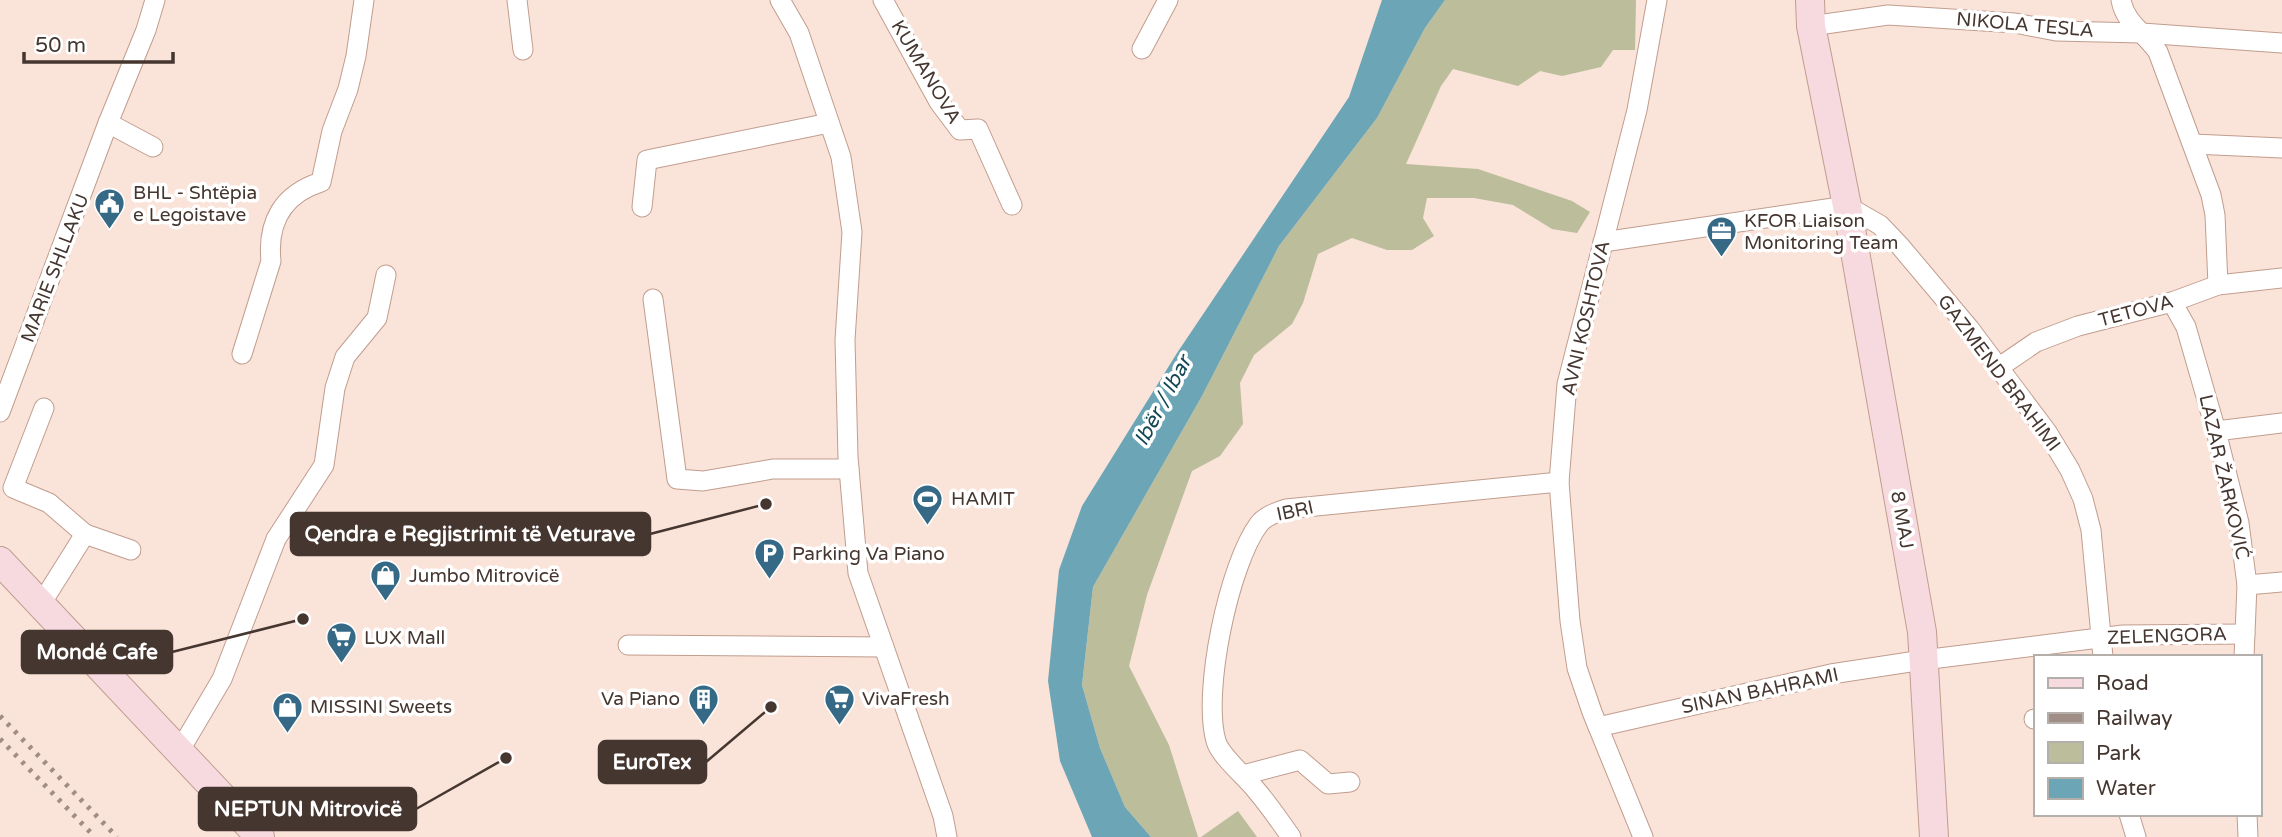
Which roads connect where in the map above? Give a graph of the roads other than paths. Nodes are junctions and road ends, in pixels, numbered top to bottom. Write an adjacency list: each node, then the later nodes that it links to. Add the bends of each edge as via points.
1 (155, 0): 14 (street, MARIE SHLLAKU)
2 (364, 0): 28 (street, via 348,89 332,131 321,181 294,194 277,219 271,261)
3 (517, 0): 13 (street)
4 (780, 0): 15 (street, via 799,33)
5 (883, 0): 19 (street, KUMANOVA, via 939,102 960,130 978,130)
6 (1168, 0): 12 (street)
7 (1657, 0): 22 (street, AVNI KOSHTOVA, via 1637,110)
8 (2121, 0): 10 (street, via 2127,18)
9 (1811, 13): 10 (street, NIKOLA TESLA); 20 (main road, 8 MAJ)
10 (2143, 33): 11 (street, NIKOLA TESLA); 16 (street, via 2158,52)
11 (2282, 43)
12 (1142, 49)
13 (523, 50)
14 (108, 123): 17 (street); 31 (street, MARIE SHLLAKU)
15 (829, 123): 21 (street, via 647,160); 34 (street, via 841,157 852,232 845,340)
16 (2193, 144): 18 (street); 25 (street, via 2215,215)
17 (153, 148)
18 (2282, 148)
19 (1012, 205)
20 (1847, 206): 22 (street); 29 (street, GAZMEND BRAHIMI, via 1880,225 1900,246); 47 (main road, 8 MAJ)
21 (642, 207)
22 (1603, 242): 35 (street, AVNI KOSHTOVA, via 1567,384)
23 (386, 275): 49 (street, via 377,318 345,357 335,388 324,465 276,539 222,679)
24 (2282, 278): 25 (street, TETOVA)
25 (2218, 285): 27 (street, TETOVA)
26 (653, 299): 34 (street, via 677,479 703,481 773,469)
27 (2172, 302): 29 (street, TETOVA, via 2078,326 2036,342); 33 (street, LAZAR ŽARKOVIĆ, via 2186,327)
28 (242, 354)
29 (1998, 368): 45 (street, GAZMEND BRAHIMI, via 2047,432 2083,499 2091,530)
30 (44, 408): 36 (street, via 13,488 49,503)
31 (0, 412)
32 (2282, 423): 33 (street)
33 (2216, 431): 40 (street, LAZAR ŽARKOVIĆ, via 2239,523)
34 (849, 469): 44 (street, via 858,573)
35 (1559, 482): 48 (street, AVNI KOSHTOVA, via 1577,668); 50 (street, IBRI, via 1286,509 1260,521 1221,622 1215,665 1216,741)
36 (85, 534): 37 (street); 41 (street)
37 (131, 550)
38 (0, 561): 41 (main road)
39 (2282, 582): 40 (street)
40 (2247, 585): 42 (street, LAZAR ŽARKOVIĆ)
41 (41, 604): 49 (main road)
42 (2245, 634): 45 (street, ZELENGORA, via 2154,634); 46 (street, LAZAR ŽARKOVIĆ)
43 (628, 645): 44 (street)
44 (884, 647): 55 (street)
45 (2102, 648): 47 (street, ZELENGORA)
46 (2244, 655)
47 (1923, 660): 48 (street, SINAN BAHRAMI, via 1830,674); 58 (main road, 8 MAJ)
48 (1598, 727): 57 (street, AVNI KOSHTOVA)
49 (180, 750): 54 (main road)
50 (1243, 775): 51 (street, via 1300,760 1328,784); 56 (street, IBRI)
51 (1350, 782)
52 (2130, 816): 59 (street)
53 (2247, 816): 60 (street)
54 (260, 837)
55 (947, 837)
56 (1291, 837)
57 (1643, 837)
58 (1934, 837)
59 (2136, 837)
60 (2248, 837)

